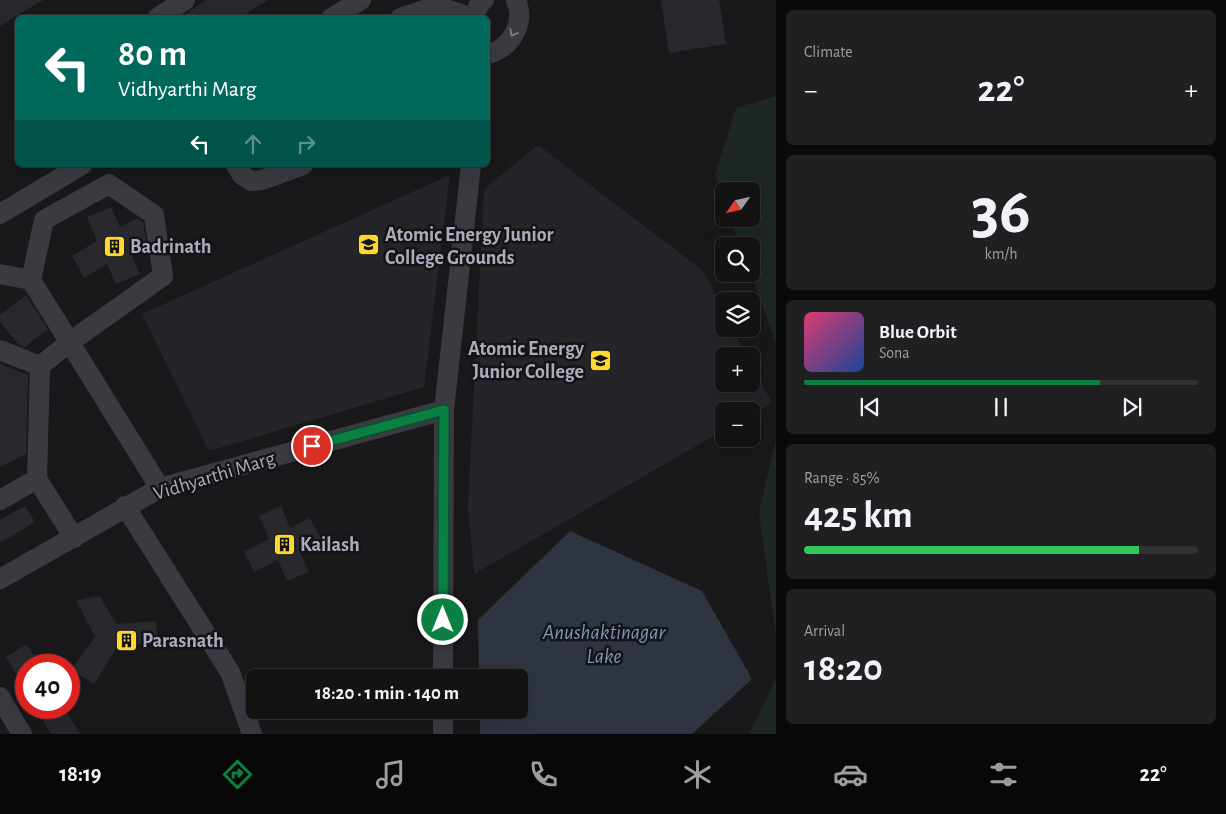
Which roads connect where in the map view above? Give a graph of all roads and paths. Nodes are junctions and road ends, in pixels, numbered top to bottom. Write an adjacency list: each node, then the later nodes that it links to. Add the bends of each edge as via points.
1 (185, 0): 5 (street)
2 (360, 0): 6 (street)
3 (484, 0): 9 (street)
4 (516, 0): 10 (street, one-way to 10, via 519,20 514,33 506,44)
5 (162, 15)
6 (336, 15)
7 (409, 15): 8 (street, via 436,6)
8 (464, 15)
9 (474, 15)
10 (490, 53)
11 (75, 167): 15 (street)
12 (237, 167): 13 (street, via 251,181)
13 (298, 167)
14 (471, 167): 22 (street)
15 (55, 173): 16 (street)
16 (0, 214)
17 (0, 274): 18 (street)
18 (31, 280): 19 (street); 19 (street, via 44,220 108,184 154,215 163,276)
19 (70, 342): 21 (street); 24 (street)
20 (0, 350): 21 (street)
21 (40, 366): 23 (street)
22 (444, 410): 24 (street, Vidhyarthi Marg); 29 (street)
23 (37, 479): 25 (street); 27 (street)
24 (160, 488): 26 (street, Vidhyarthi Marg)
25 (0, 500)
26 (125, 506): 27 (street, Vidhyarthi Marg); 33 (street, via 230,672)
27 (74, 538): 28 (street, Vidhyarthi Marg)
28 (0, 579)
29 (443, 669)
30 (0, 697): 32 (street)
31 (443, 719): 34 (street)
32 (22, 734)
33 (252, 734)
34 (443, 734)

